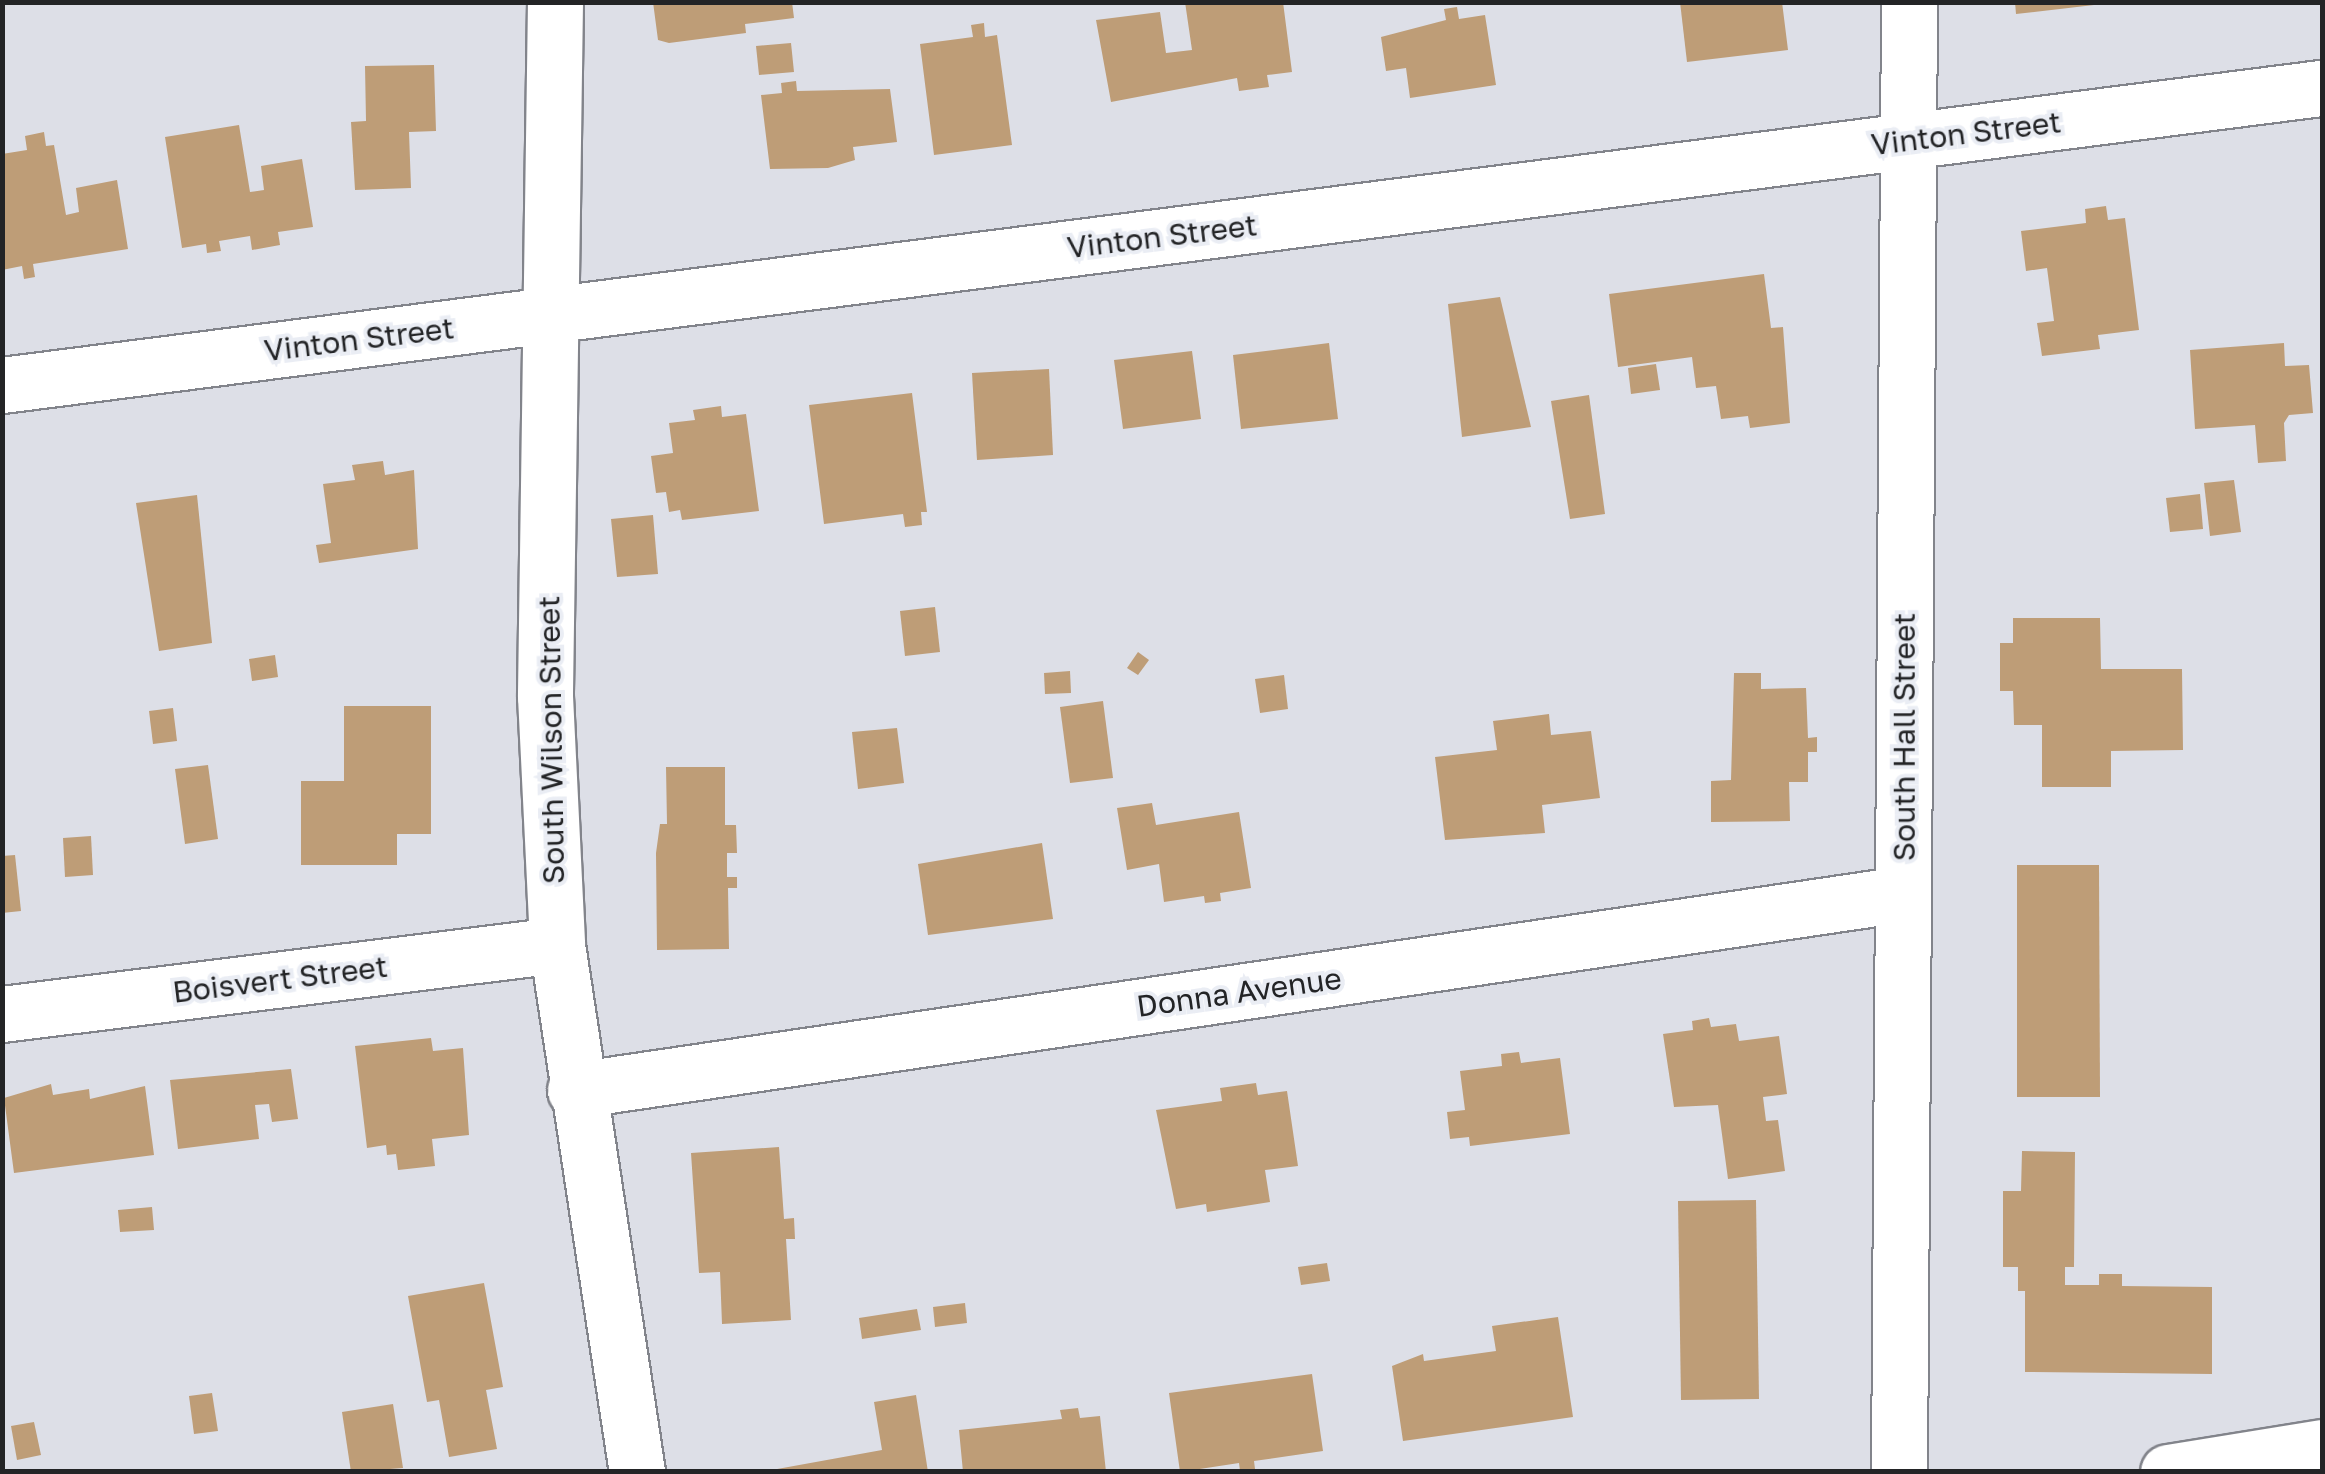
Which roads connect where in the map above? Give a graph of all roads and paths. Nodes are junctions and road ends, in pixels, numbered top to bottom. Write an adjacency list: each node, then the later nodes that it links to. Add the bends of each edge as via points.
1 (555, 2): 5 (street, South Wilson Street)
2 (1909, 2): 4 (street, South Hall Street)
3 (2322, 88): 4 (street, Vinton Street)
4 (1908, 140): 5 (street, Vinton Street); 7 (street, South Hall Street)
5 (550, 314): 6 (street, Vinton Street); 8 (street, South Wilson Street, via 545,696)
6 (2, 385)
7 (1903, 894): 10 (street, Donna Avenue); 13 (street, South Hall Street)
8 (556, 945): 9 (street, Boisvert Street); 10 (street, South Wilson Street)
9 (2, 1014)
10 (575, 1090): 12 (street, South Wilson Street)
11 (2322, 1448): 14 (street)
12 (637, 1472)
13 (1898, 1472)
14 (2168, 1472)

